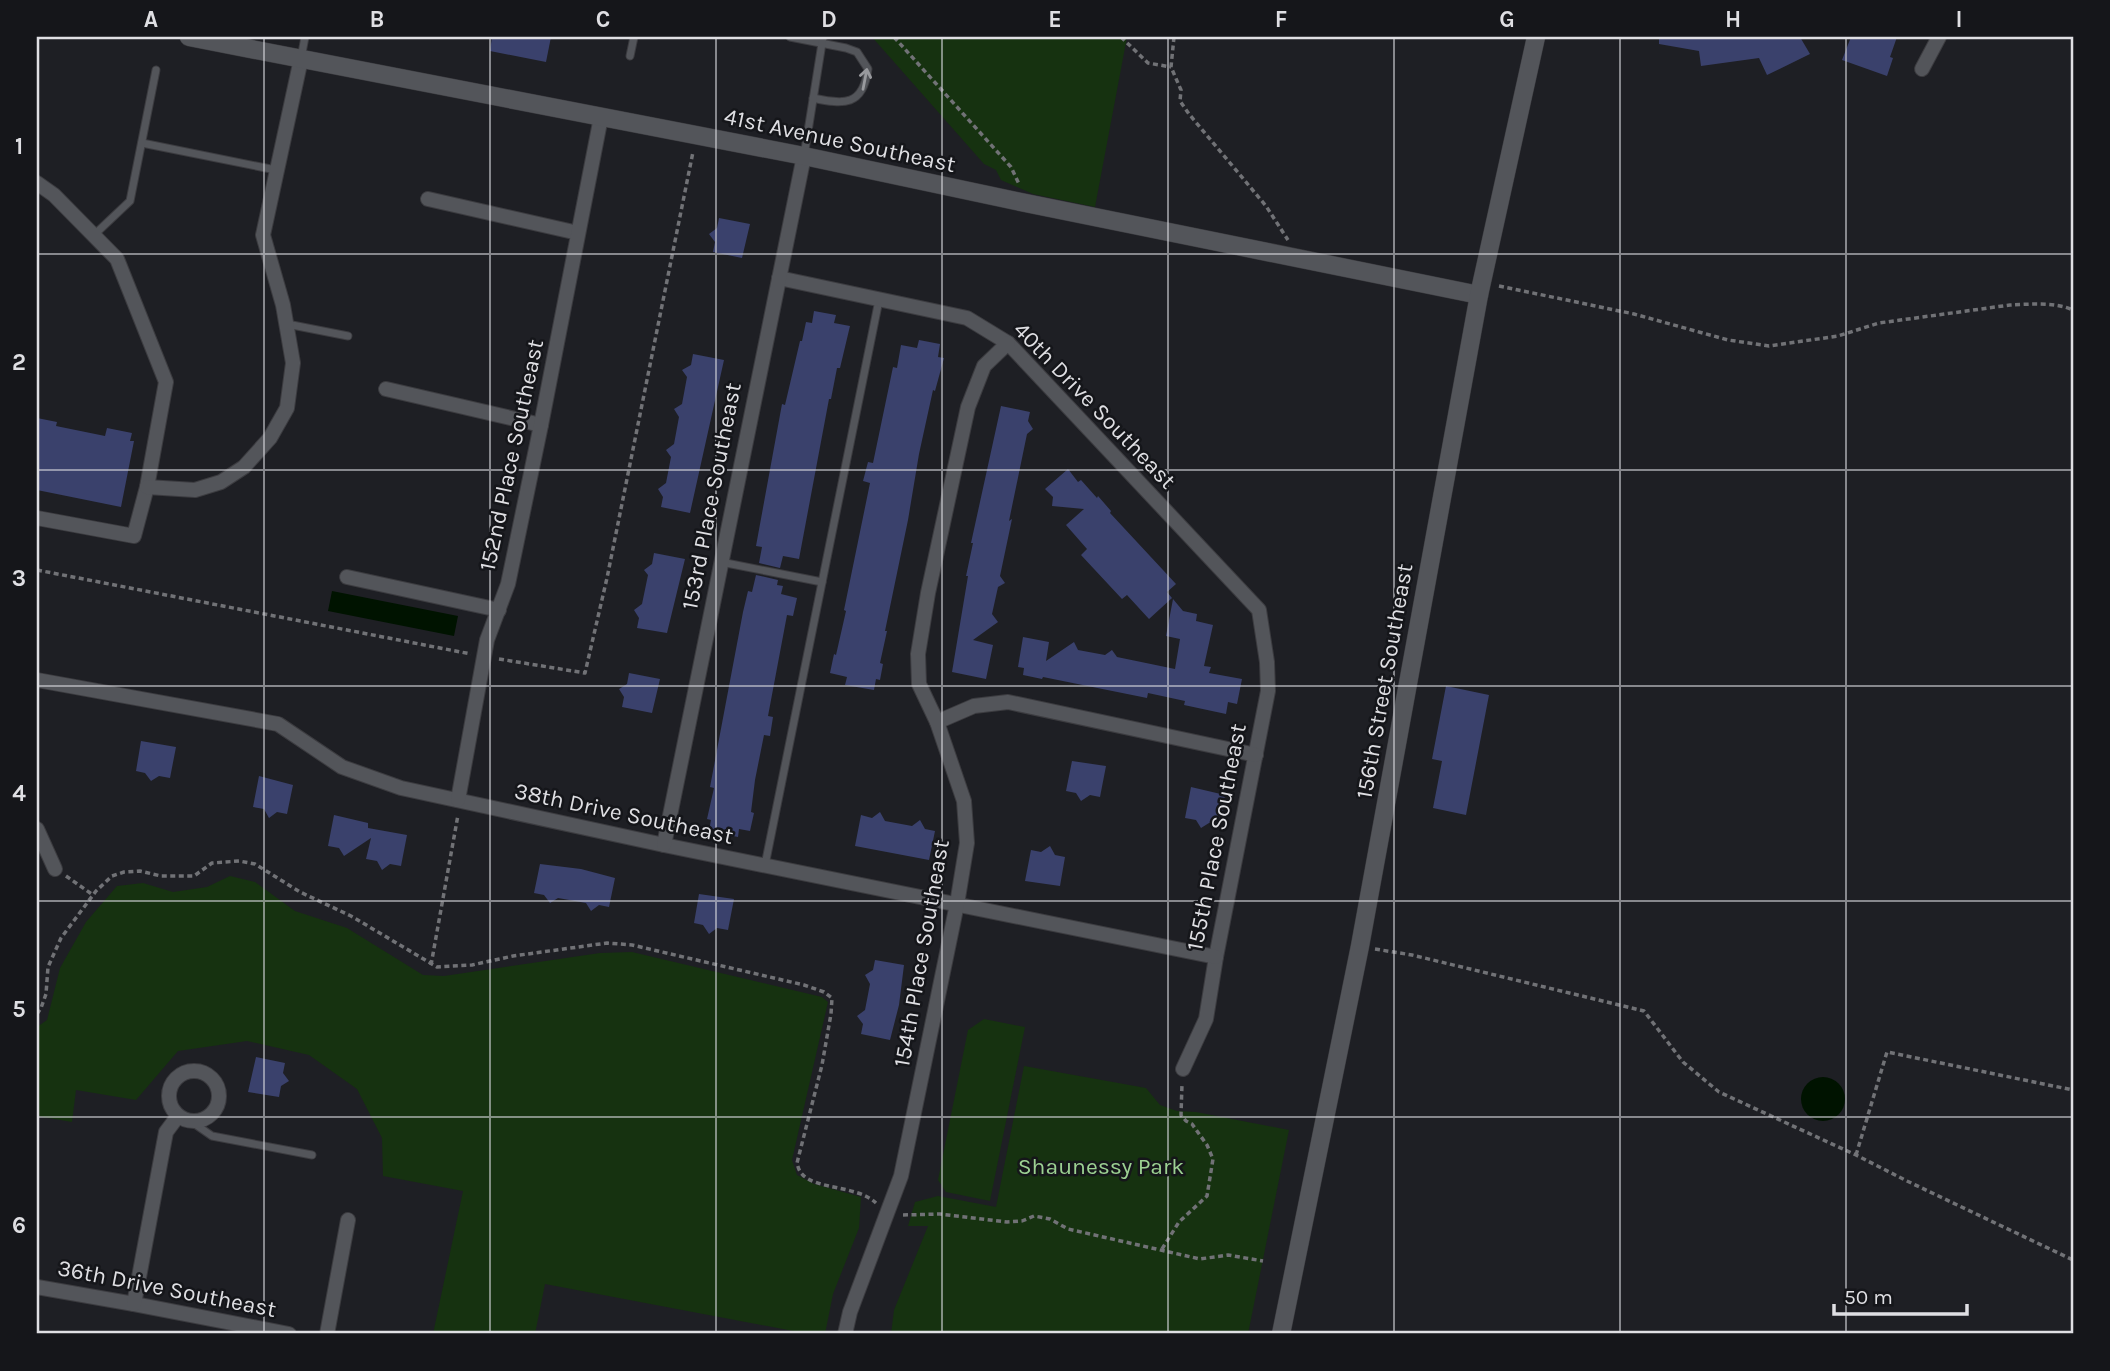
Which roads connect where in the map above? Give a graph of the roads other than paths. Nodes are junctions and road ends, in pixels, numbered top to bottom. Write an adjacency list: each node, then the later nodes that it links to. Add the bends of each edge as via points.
1 (189, 37): 9 (street, 41st Avenue Southeast)
2 (305, 37): 9 (lane)
3 (634, 37): 8 (lane)
4 (790, 37): 7 (lane)
5 (1536, 37): 22 (street, 156th Street Southeast)
6 (1939, 37): 10 (street)
7 (823, 40): 12 (lane); 12 (lane, one-way to 7, via 848,102 863,91 866,82 868,69 857,52)
8 (630, 55)
9 (301, 59): 13 (street, 41st Avenue Southeast); 16 (street)
10 (1922, 69)
11 (156, 70): 14 (lane)
12 (813, 98): 15 (lane)
13 (601, 117): 15 (street, 41st Avenue Southeast); 19 (street, 152nd Place Southeast)
14 (142, 143): 16 (lane); 20 (lane, via 130,201)
15 (804, 156): 21 (street, 153rd Place Southeast); 22 (street, 41st Avenue Southeast, via 1301,259)
16 (276, 170): 24 (street, via 263,235)
17 (37, 183): 20 (street)
18 (428, 199): 19 (street)
19 (578, 233): 28 (street, 152nd Place Southeast)
20 (94, 235): 29 (street, via 117,259 166,382)
21 (779, 278): 23 (street, 40th Drive Southeast); 31 (street, 153rd Place Southeast)
22 (1481, 289): 55 (street, 156th Street Southeast, via 1360,946)
23 (879, 299): 26 (street, 40th Drive Southeast, via 967,318); 33 (lane)
24 (286, 324): 25 (lane); 29 (street, via 293,363 287,408 270,438 244,467 221,482 195,490)
25 (348, 336)
26 (1008, 343): 35 (street, 40th Drive Southeast); 37 (street, 154th Place Southeast, via 984,366 968,407 928,593 918,654 919,684)
27 (386, 389): 28 (street)
28 (541, 425): 34 (street, 152nd Place Southeast)
29 (147, 487): 30 (street, via 134,536)
30 (37, 518)
31 (721, 562): 33 (lane); 41 (street, 153rd Place Southeast)
32 (347, 577): 34 (street)
33 (822, 582): 42 (lane)
34 (499, 610): 39 (street, 152nd Place Southeast, via 486,640)
35 (1259, 610): 38 (street, 155th Place Southeast, via 1268,691)
36 (37, 684): 39 (street, 38th Drive Southeast, via 278,724 342,767 401,788)
37 (937, 722): 38 (street, via 974,706 1008,702); 44 (street, 154th Place Southeast, via 964,801 967,843)
38 (1255, 755): 45 (street, 155th Place Southeast)
39 (459, 801): 41 (street, 38th Drive Southeast)
40 (37, 829): 43 (street)
41 (664, 845): 42 (street, 38th Drive Southeast)
42 (765, 865): 44 (street, 38th Drive Southeast)
43 (55, 869)
44 (957, 904): 45 (street, 38th Drive Southeast); 54 (street, 154th Place Southeast, via 901,1176)
45 (1216, 957): 46 (street, 155th Place Southeast, via 1206,1019)
46 (1183, 1069)
47 (183, 1118): 48 (lane, via 212,1136); 51 (street, via 166,1132)
48 (312, 1156)
49 (348, 1220): 53 (street)
50 (37, 1287): 51 (street, 36th Drive Southeast)
51 (134, 1304): 52 (street, 36th Drive Southeast)
52 (289, 1334)
53 (327, 1334)
54 (845, 1334)
55 (1281, 1334)

